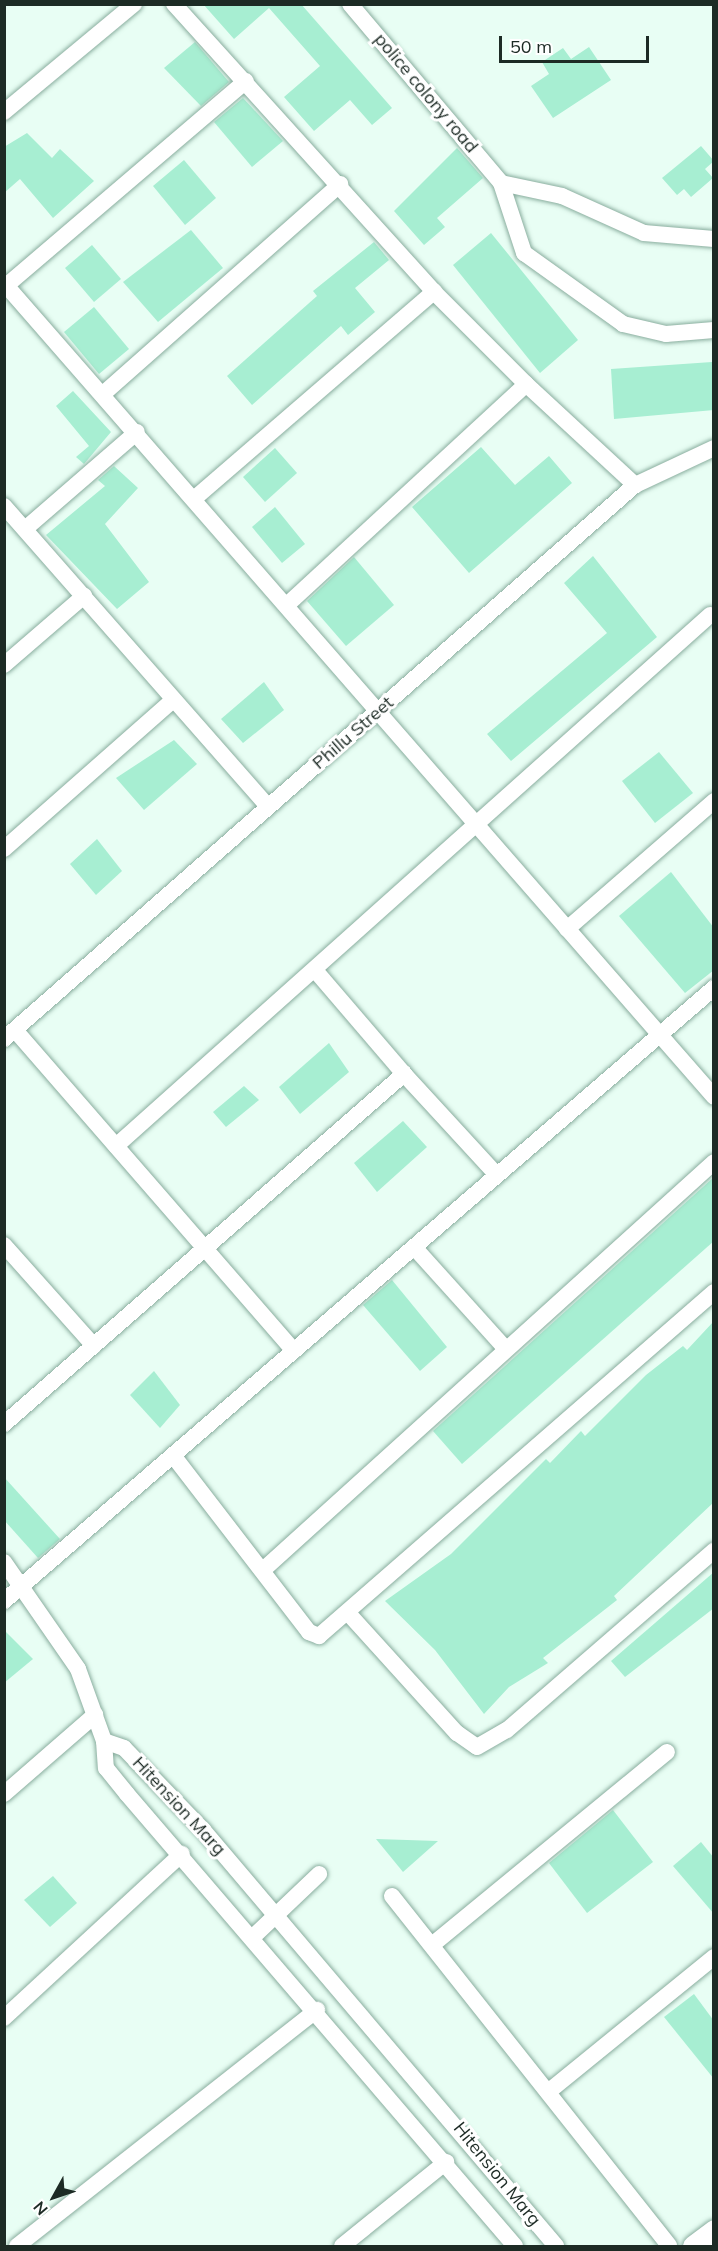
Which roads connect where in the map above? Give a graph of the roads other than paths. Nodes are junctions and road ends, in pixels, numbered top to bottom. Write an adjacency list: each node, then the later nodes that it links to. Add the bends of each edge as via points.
1 (134, 4): 5 (street)
2 (174, 4): 4 (street)
3 (350, 4): 6 (street, police colony road)
4 (246, 81): 7 (street); 9 (street)
5 (4, 112)
6 (501, 183): 8 (street, via 562,196 644,233); 11 (street, police colony road, via 516,240 540,268 630,326 666,334)
7 (340, 184): 10 (street); 13 (street)
8 (714, 239)
9 (6, 284): 13 (street)
10 (434, 292): 12 (street); 17 (street)
11 (714, 330)
12 (526, 384): 16 (street); 21 (street)
13 (102, 394): 14 (street)
14 (137, 432): 17 (street); 19 (street)
15 (714, 448): 16 (street, Phillu Street)
16 (635, 485): 25 (street, Phillu Street)
17 (195, 498): 21 (street)
18 (4, 506): 19 (street)
19 (25, 529): 20 (street)
20 (84, 596): 23 (street); 24 (street)
21 (288, 604): 25 (street)
22 (710, 615): 28 (street)
23 (4, 665)
24 (173, 700): 27 (street); 29 (street)
25 (380, 709): 27 (street, Phillu Street); 28 (street)
26 (714, 801): 30 (street)
27 (268, 807): 34 (street, Phillu Street)
28 (477, 826): 30 (street); 31 (street)
29 (4, 849)
30 (567, 929): 33 (street)
31 (315, 970): 35 (street); 37 (street)
32 (714, 988): 33 (street)
33 (662, 1032): 36 (street); 39 (street)
34 (10, 1035): 37 (street)
35 (404, 1074): 39 (street); 42 (street)
36 (714, 1097)
37 (116, 1146): 42 (street)
38 (714, 1162): 45 (street)
39 (497, 1175): 41 (street)
40 (4, 1245): 44 (street)
41 (414, 1247): 45 (street); 46 (street)
42 (206, 1250): 44 (street); 46 (street)
43 (714, 1292): 54 (street)
44 (94, 1346): 47 (street)
45 (505, 1348): 51 (street)
46 (294, 1351): 48 (street)
47 (4, 1424)
48 (175, 1458): 51 (street); 52 (street)
49 (714, 1551): 54 (street, via 507,1730 477,1747 457,1733)
50 (4, 1562): 52 (street)
51 (263, 1570): 54 (street, via 314,1636)
52 (24, 1583): 53 (street); 55 (street, via 78,1669)
53 (4, 1601)
54 (348, 1613)
55 (95, 1715): 56 (street); 58 (street)
56 (104, 1741): 59 (street, Hitension Marg, via 106,1768); 62 (street, Hitension Marg, via 124,1748 141,1765)
57 (667, 1752): 64 (street)
58 (4, 1794)
59 (182, 1854): 63 (street, Hitension Marg); 67 (street)
60 (319, 1874): 62 (street)
61 (392, 1896): 64 (street)
62 (276, 1914): 63 (street); 74 (street, Hitension Marg)
63 (254, 1936): 66 (street, Hitension Marg)
64 (432, 1945): 68 (street)
65 (714, 1957): 68 (street)
66 (317, 2010): 69 (street, Hitension Marg); 71 (street)
67 (4, 2018)
68 (549, 2092): 75 (street)
69 (446, 2162): 72 (street); 73 (street, Hitension Marg)
70 (714, 2230): 76 (street)
71 (17, 2247)
72 (342, 2247)
73 (515, 2247)
74 (556, 2247)
75 (669, 2247)
76 (693, 2247)

